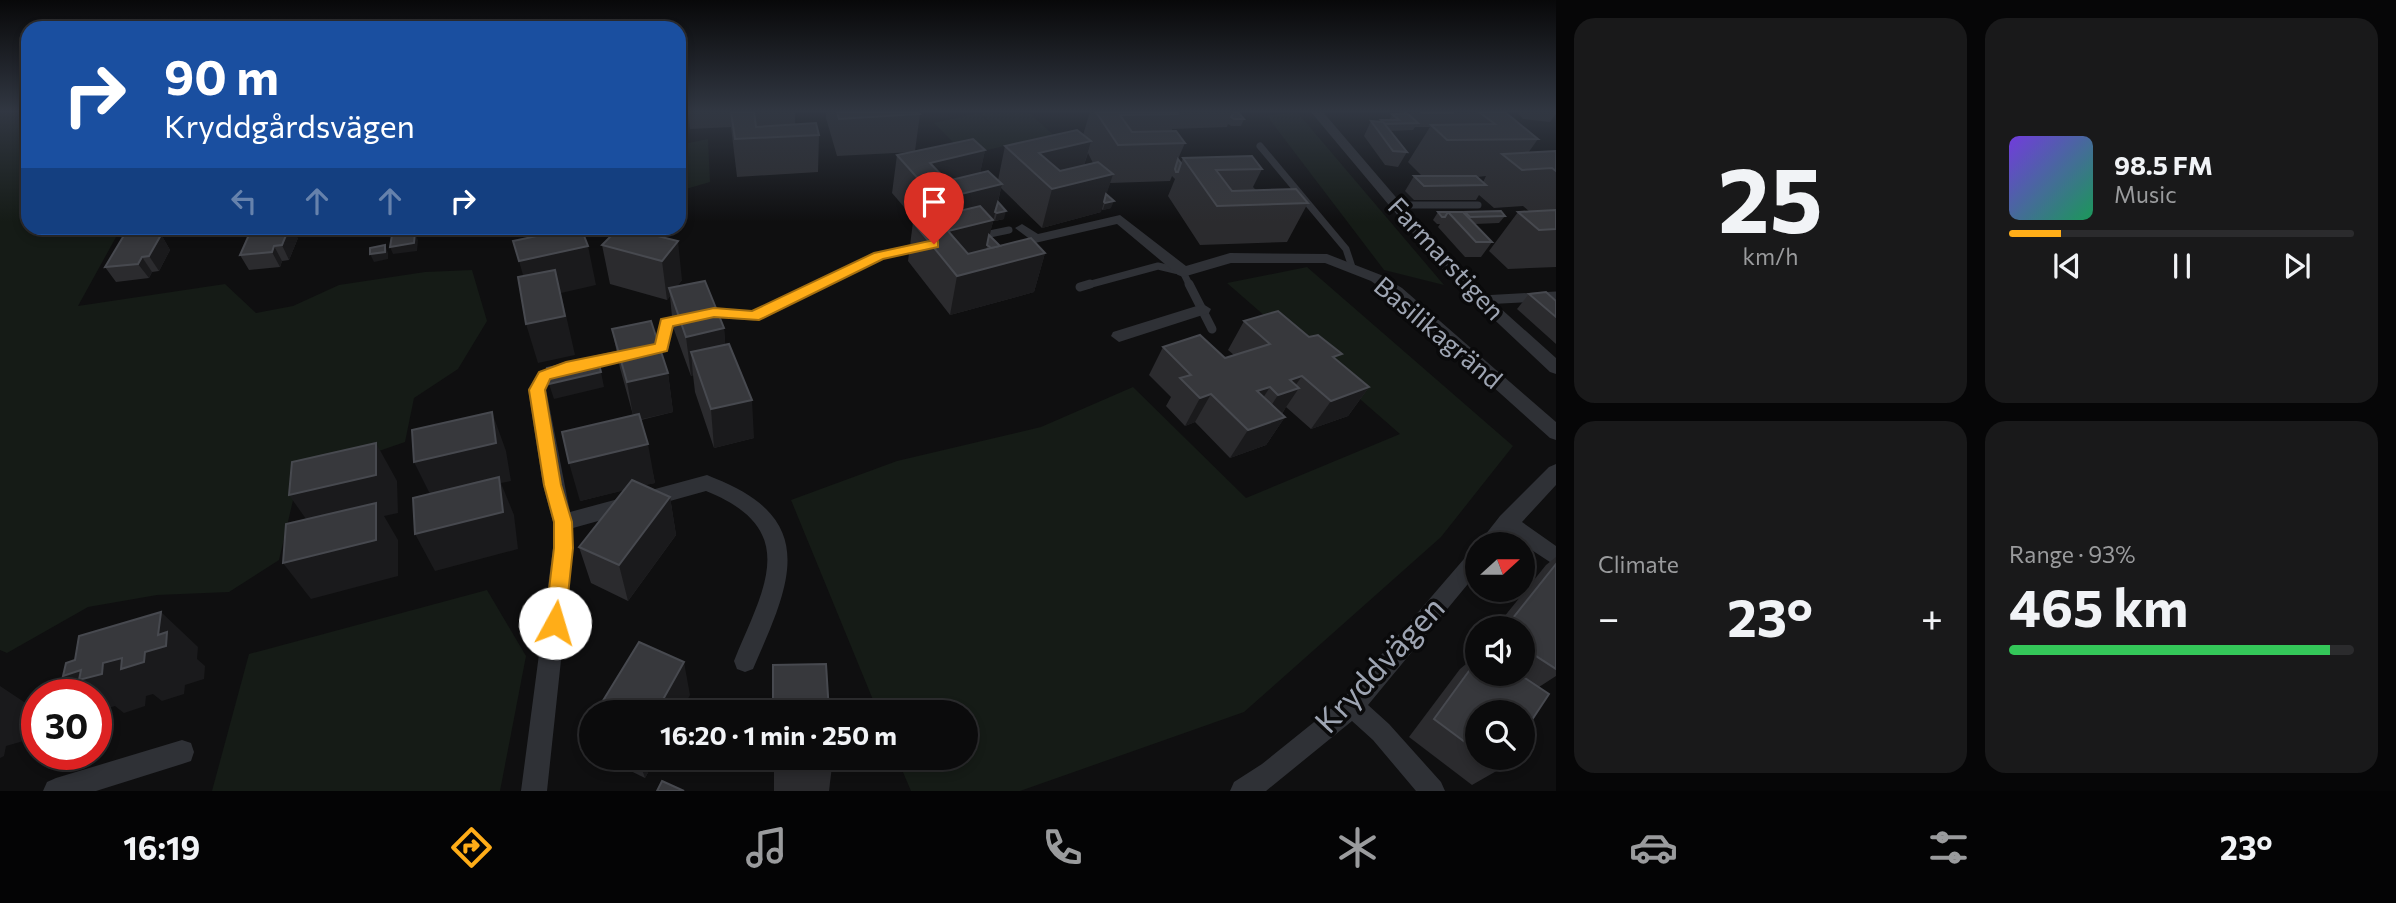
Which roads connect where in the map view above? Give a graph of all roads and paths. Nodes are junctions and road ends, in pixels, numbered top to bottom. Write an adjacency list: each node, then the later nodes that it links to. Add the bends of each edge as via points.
1 (1263, 149): 8 (lane, via 1346,249)
2 (1348, 149): 3 (street, Farmarstigen)
3 (1394, 205): 4 (lane); 12 (street, Farmarstigen)
4 (1478, 205)
5 (1015, 229): 6 (lane); 9 (street, via 1035,239 1120,219)
6 (968, 238)
7 (929, 245): 14 (lane, via 879,256 754,316)
8 (1352, 268): 9 (street, Basilikagränd, via 1319,258 1230,258); 20 (street, Basilikagränd, via 1397,292)
9 (1183, 272): 10 (lane, via 1158,266); 13 (lane)
10 (1080, 287)
11 (1556, 296): 12 (lane)
12 (1480, 300): 19 (street, Farmarstigen)
13 (1203, 309): 16 (lane); 17 (street)
14 (702, 315)
15 (690, 318): 18 (lane, via 666,323)
16 (1212, 330)
17 (1119, 336)
18 (662, 347): 22 (street, via 566,368 545,376 537,390 552,485)
19 (1556, 368)
20 (1556, 433)
21 (1556, 472): 23 (street)
22 (563, 522): 27 (street, via 707,483 747,503 775,539 779,569); 31 (street)
23 (1507, 522): 24 (street); 25 (street)
24 (1498, 532)
25 (1556, 557)
26 (1465, 572): 28 (street, Kryddvägen)
27 (745, 661)
28 (1352, 706): 32 (street, Kryddvägen); 33 (street)
29 (182, 752): 30 (street)
30 (56, 791)
31 (534, 791)
32 (1242, 791)
33 (1432, 791)

